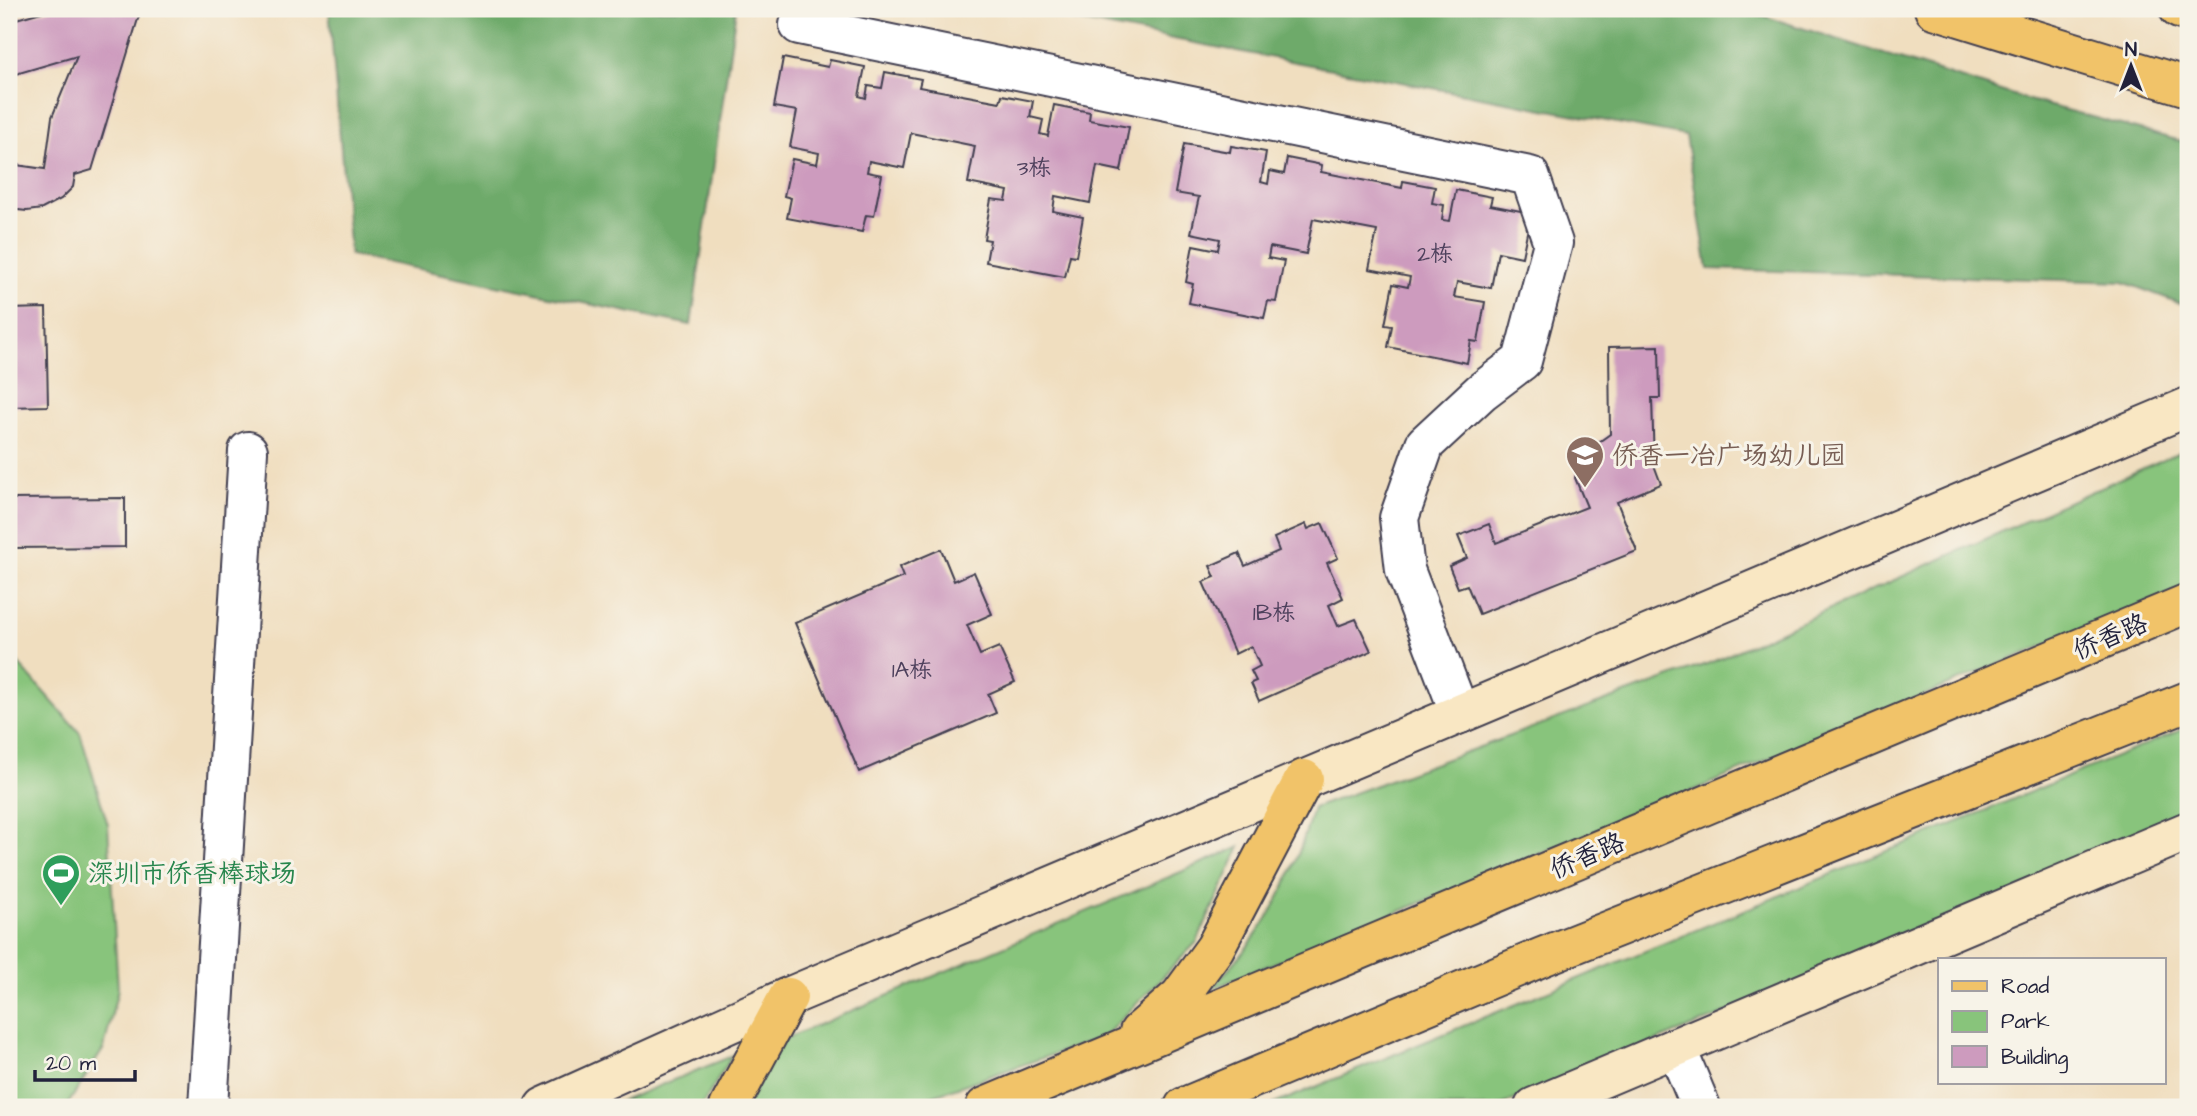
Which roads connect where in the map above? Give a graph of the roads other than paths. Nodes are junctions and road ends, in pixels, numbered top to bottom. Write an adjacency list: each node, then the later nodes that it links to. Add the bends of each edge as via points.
1 (1934, 9): 5 (main road)
2 (2179, 9): 3 (main road)
3 (2188, 12)
4 (799, 25): 10 (street, via 1530,176 1553,243 1521,361 1425,444 1399,518 1405,569)
5 (2188, 87)
6 (2188, 407): 10 (main road)
7 (248, 452): 16 (street)
8 (2188, 603): 15 (main road, 侨香路)
9 (2188, 701): 20 (main road, via 1542,957)
10 (1460, 714): 11 (main road)
11 (1304, 779): 13 (main road); 15 (main road, via 1215,948 1180,996)
12 (2188, 831): 14 (main road)
13 (788, 997): 17 (main road); 18 (main road)
14 (1676, 1047): 21 (main road); 22 (street)
15 (1116, 1052): 19 (main road, 侨香路)
16 (208, 1107)
17 (544, 1107)
18 (729, 1107)
19 (985, 1107)
20 (1184, 1107)
21 (1534, 1107)
22 (1701, 1107)

